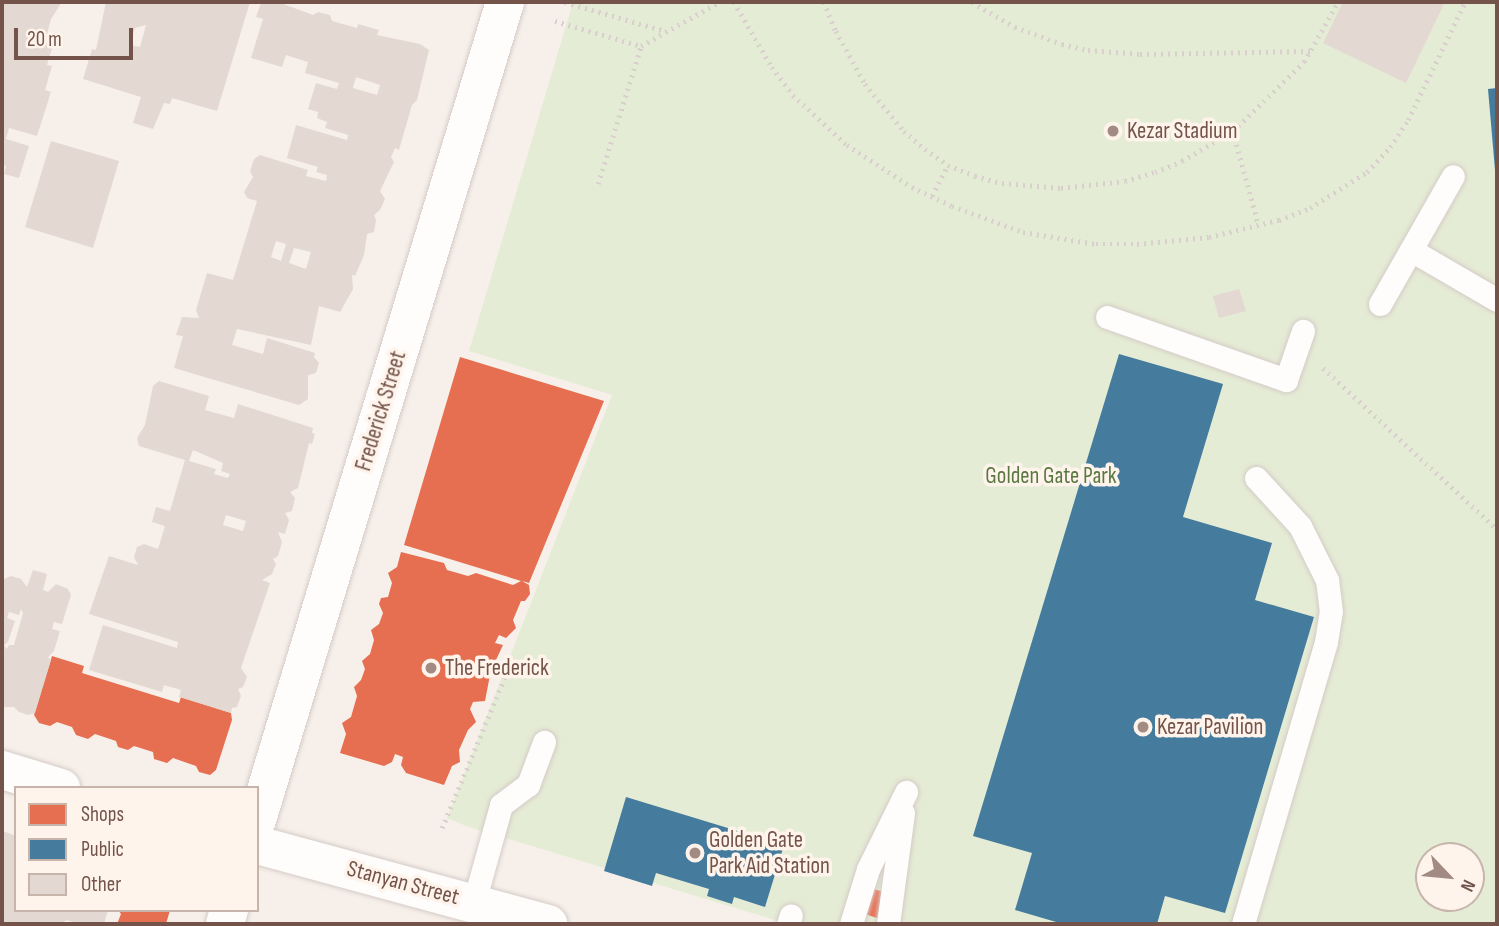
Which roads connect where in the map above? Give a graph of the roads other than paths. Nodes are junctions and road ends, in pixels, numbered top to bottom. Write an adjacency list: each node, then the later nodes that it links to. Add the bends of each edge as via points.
1 (505, 2): 12 (main road, Frederick Street)
2 (1453, 176): 3 (lane)
3 (1410, 250): 4 (lane); 5 (lane)
4 (1497, 300)
5 (1380, 304)
6 (1107, 317): 7 (lane, via 1286,380)
7 (1301, 338)
8 (1256, 478): 18 (lane, via 1300,526 1327,580 1331,612)
9 (544, 742): 14 (lane, via 528,785 501,805)
10 (2, 770): 11 (main road)
11 (54, 786)
12 (259, 813)
13 (259, 846): 14 (main road, Stanyan Street)
14 (474, 902): 15 (main road, Stanyan Street)
15 (548, 924)
16 (851, 924): 17 (lane, via 868,869 906,792)
17 (888, 924)
18 (1243, 924)

